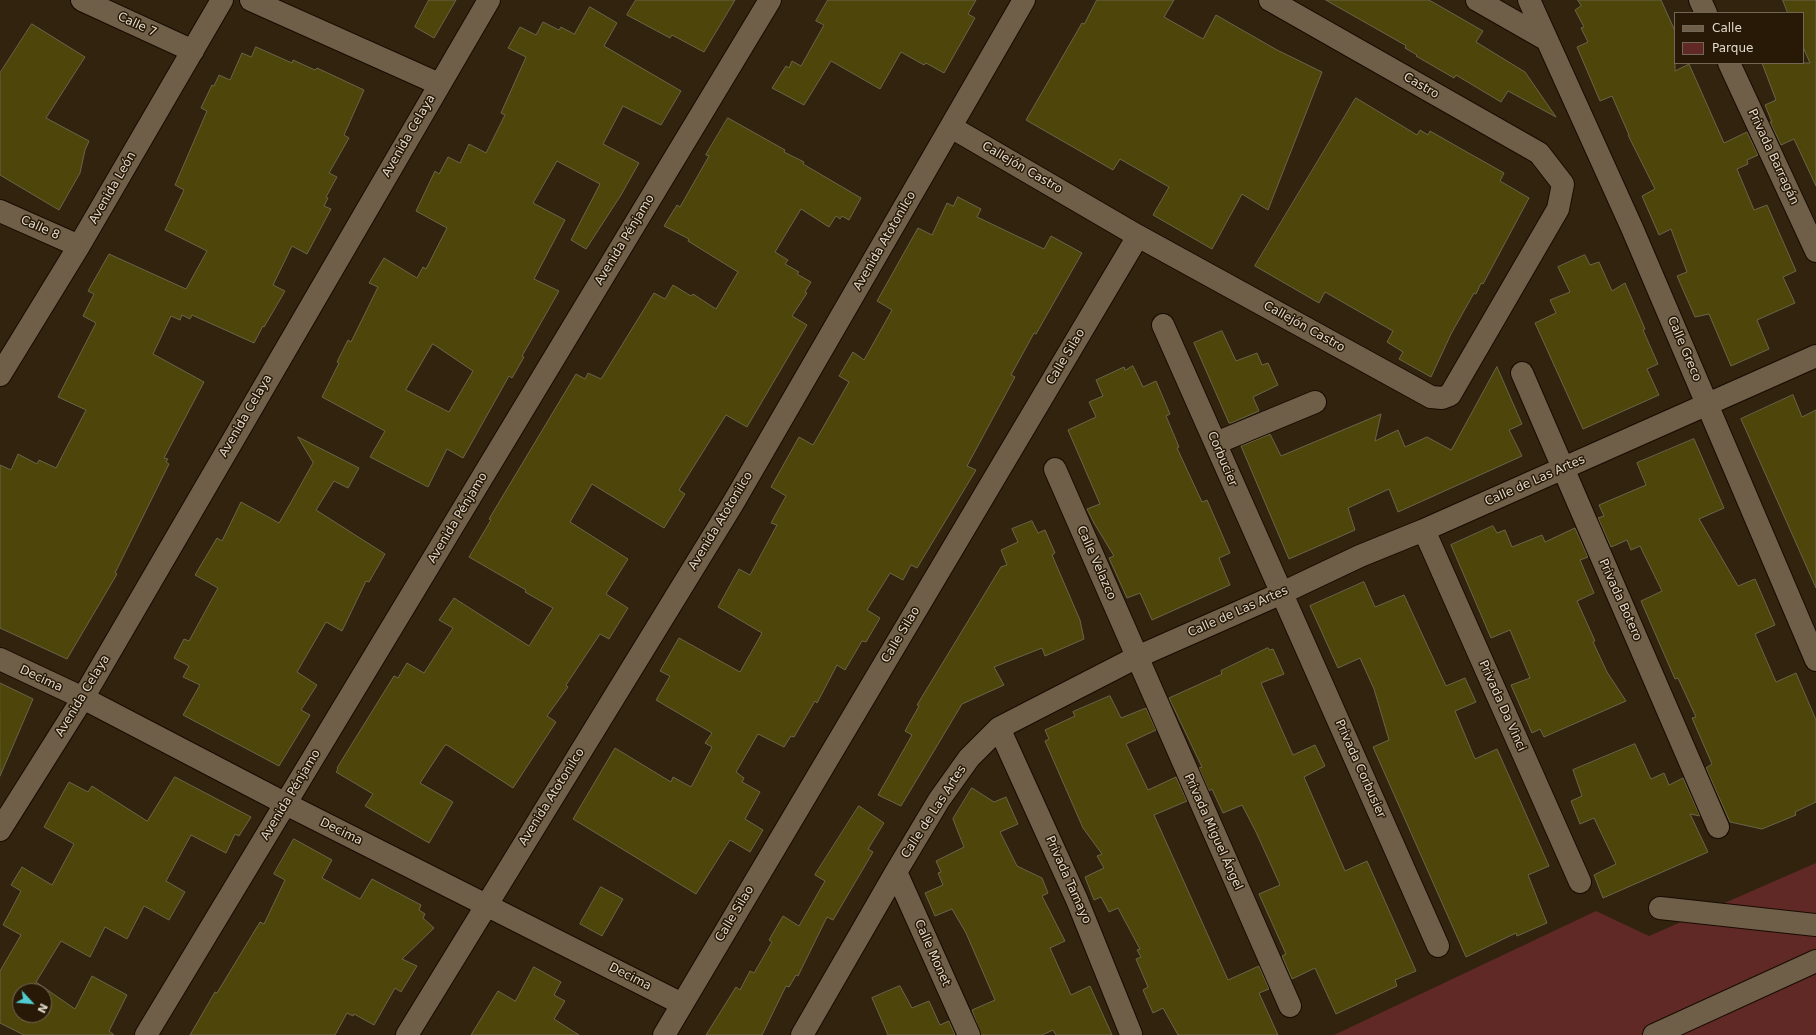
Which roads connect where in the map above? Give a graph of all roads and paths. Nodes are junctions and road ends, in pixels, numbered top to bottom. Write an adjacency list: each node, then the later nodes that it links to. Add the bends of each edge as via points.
1 (82, 0): 13 (street, Calle 7)
2 (222, 0): 13 (street, Avenida León)
3 (251, 0): 15 (street)
4 (489, 0): 15 (street, Avenida Celaya)
5 (770, 0): 38 (street, Avenida Pénjamo)
6 (1024, 0): 16 (street, Avenida Atotonilco)
7 (1270, 0): 17 (street, Castro, via 1539,153)
8 (1477, 0): 12 (street)
9 (1529, 0): 12 (street, Calle Greco)
10 (1700, 0): 11 (street)
11 (1706, 12)
12 (1547, 40): 27 (street, Calle Greco)
13 (193, 51): 20 (street, Avenida León)
14 (1729, 64): 21 (street, Privada Barragán)
15 (439, 84): 36 (street, Avenida Celaya)
16 (951, 127): 19 (street, Callejón Castro); 43 (street, Avenida Atotonilco, via 732,505)
17 (1562, 184): 19 (street, Callejón Castro, via 1558,209 1450,395 1442,398 1431,397)
18 (0, 211): 20 (street, Calle 8)
19 (1138, 236): 48 (street, Calle Silao)
20 (79, 246): 25 (street, Avenida León)
21 (1816, 251)
22 (1163, 324): 28 (street, Corbucier)
23 (1816, 356): 27 (street, Calle de Las Artes)
24 (1522, 373): 30 (street, Privada Botero)
25 (0, 375)
26 (1315, 402): 28 (street)
27 (1708, 405): 30 (street, Calle de Las Artes); 35 (street, Calle Greco)
28 (1216, 443): 32 (street, Corbucier)
29 (1055, 469): 33 (street, Calle Velazco)
30 (1562, 469): 31 (street, Calle de Las Artes); 39 (street, Privada Botero)
31 (1424, 530): 32 (street, Calle de Las Artes, via 1360,556); 42 (street, Privada Da Vinci)
32 (1282, 593): 33 (street, Calle de Las Artes); 46 (street, Privada Corbusier)
33 (1137, 657): 37 (street, Calle de Las Artes); 49 (street, Privada Miguel Ángel)
34 (0, 659): 36 (street, Decima)
35 (1816, 660)
36 (83, 698): 38 (street, Decima); 40 (street, Avenida Celaya)
37 (999, 728): 41 (street, Calle de Las Artes, via 965,764 939,800); 50 (street, Privada Tamayo, via 1078,900)
38 (286, 804): 43 (street, Decima); 51 (street, Avenida Pénjamo)
39 (1718, 827)
40 (0, 830)
41 (896, 872): 54 (street, Calle de Las Artes); 55 (street, Calle Monet)
42 (1580, 882)
43 (487, 904): 48 (street, Decima); 52 (street, Avenida Atotonilco)
44 (1660, 908): 45 (street)
45 (1816, 925)
46 (1438, 946)
47 (1816, 961): 56 (street)
48 (682, 1004): 53 (street, Calle Silao)
49 (1290, 1006)
50 (1132, 1034)
51 (146, 1035)
52 (407, 1035)
53 (664, 1035)
54 (802, 1035)
55 (969, 1035)
56 (1654, 1035)

